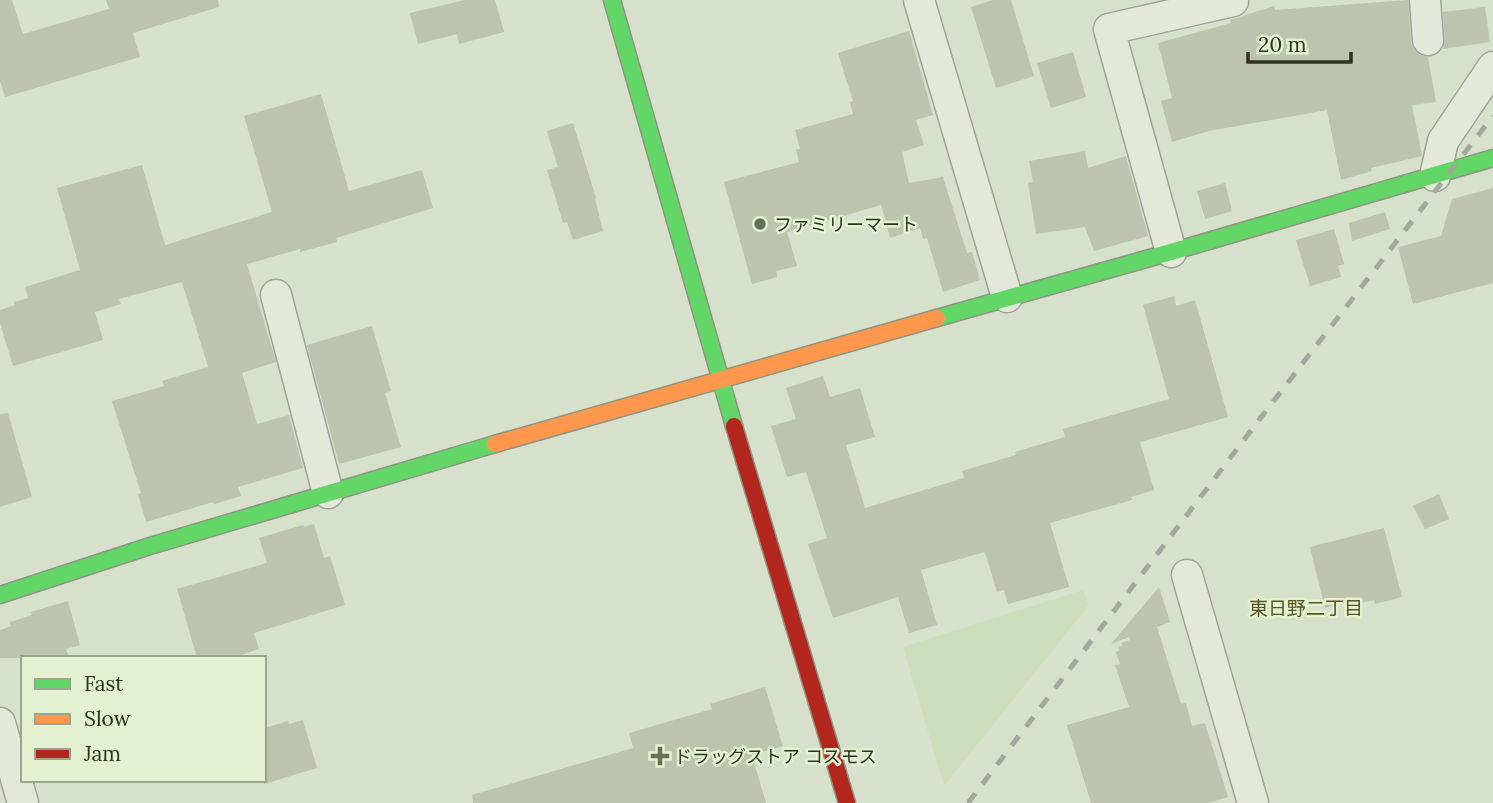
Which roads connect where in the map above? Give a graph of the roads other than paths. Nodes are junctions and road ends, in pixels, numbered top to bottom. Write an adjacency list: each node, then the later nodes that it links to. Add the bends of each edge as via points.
1 (612, 0): 12 (street)
2 (919, 0): 11 (street)
3 (1425, 0): 5 (street)
4 (1233, 1): 9 (street, via 1109,29)
5 (1428, 40)
6 (1493, 67): 8 (street, via 1443,141)
7 (1493, 158): 8 (street)
8 (1434, 176): 9 (street)
9 (1171, 252): 11 (street)
10 (276, 295): 13 (street)
11 (1007, 297): 12 (street)
12 (720, 379): 13 (street); 18 (street)
13 (328, 493): 15 (street)
14 (1187, 575): 19 (street)
15 (0, 595)
16 (0, 723): 17 (street)
17 (23, 803)
18 (847, 803)
19 (1253, 803)

